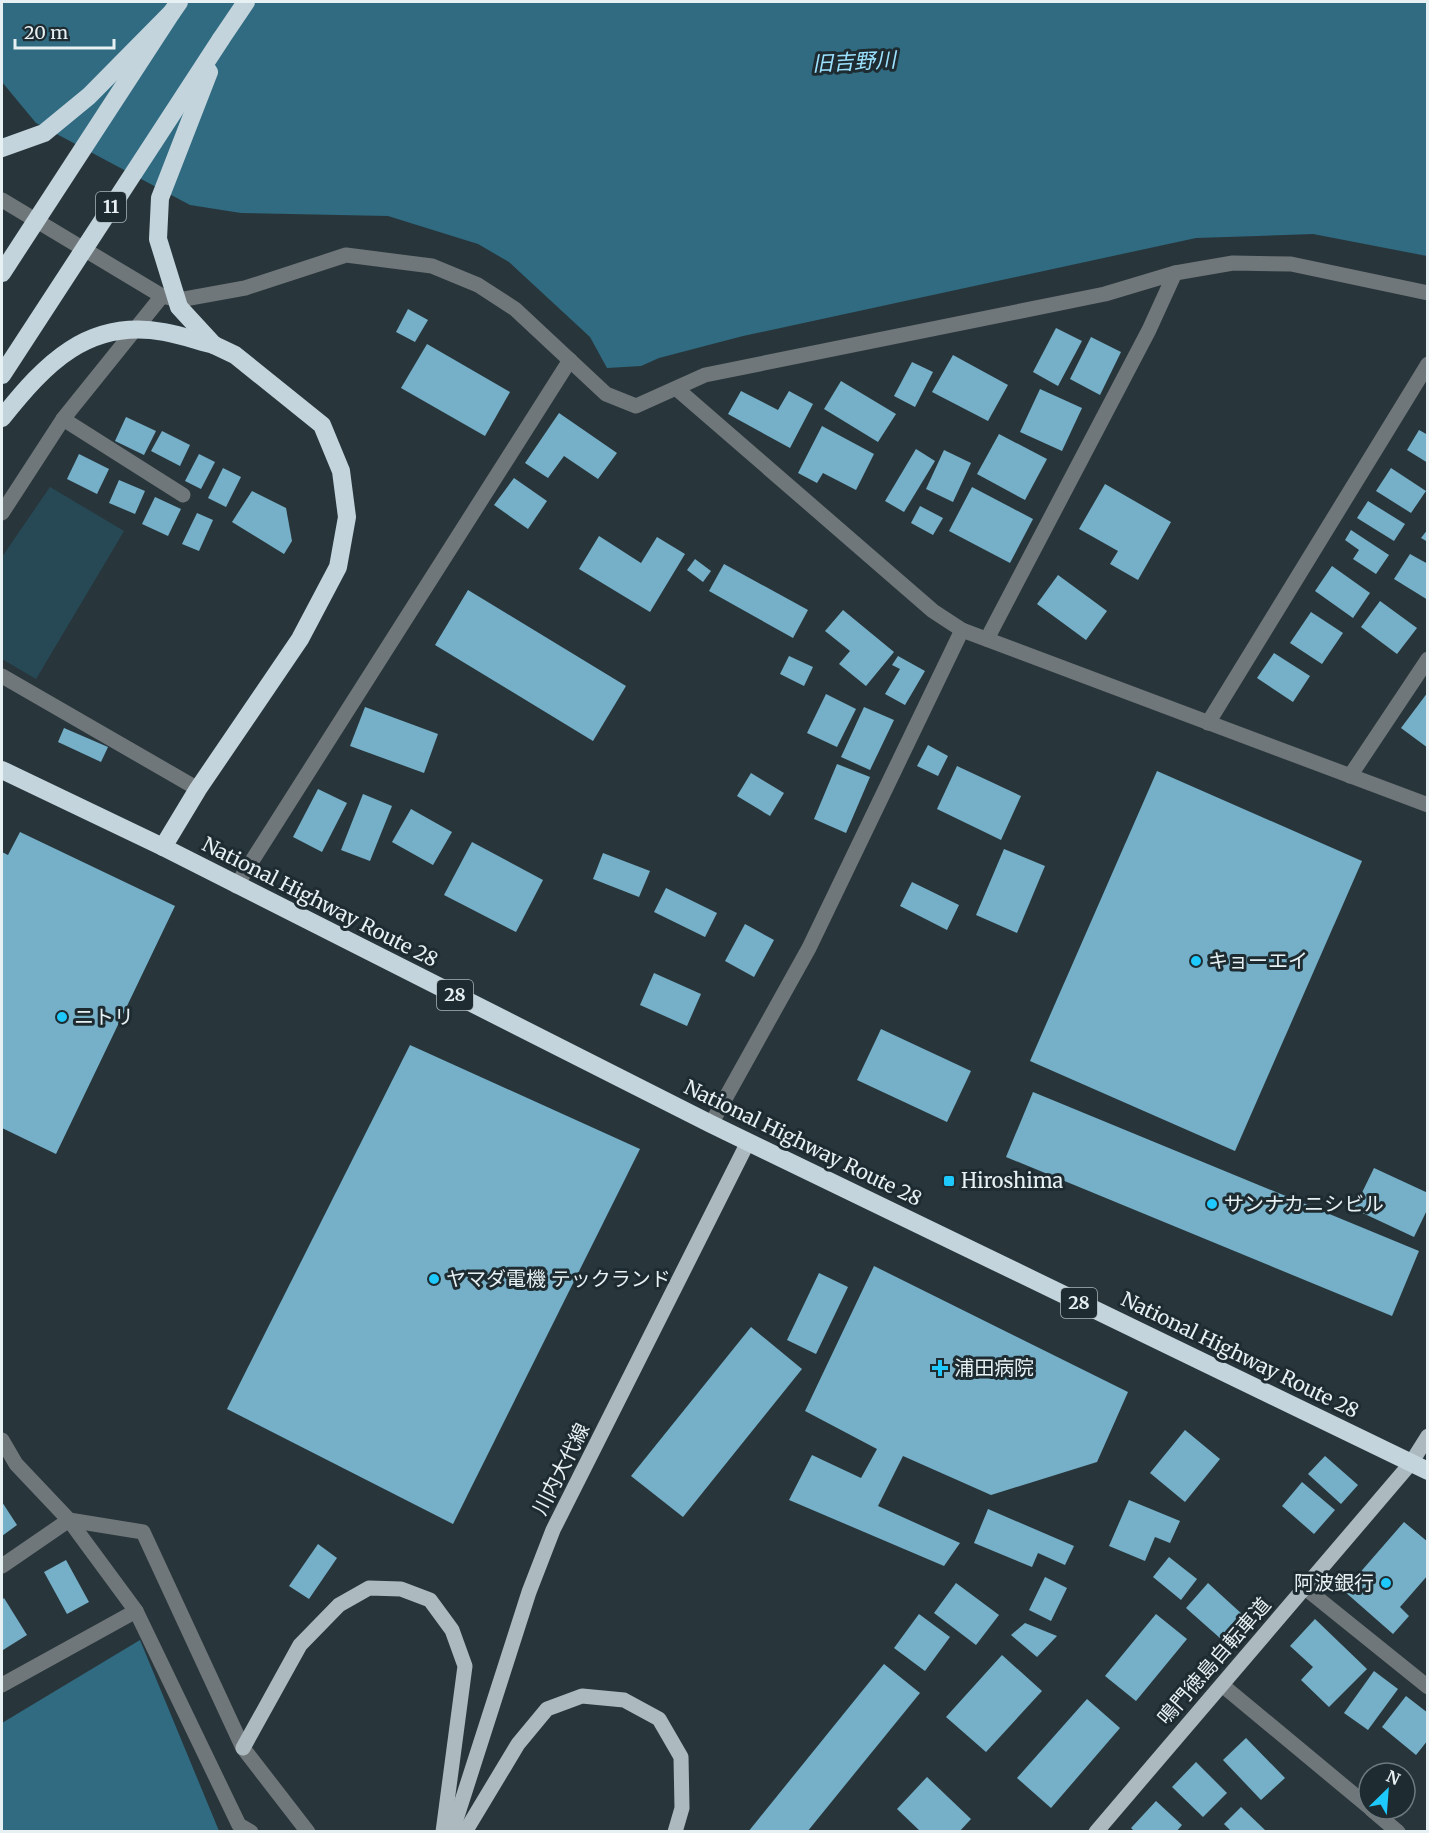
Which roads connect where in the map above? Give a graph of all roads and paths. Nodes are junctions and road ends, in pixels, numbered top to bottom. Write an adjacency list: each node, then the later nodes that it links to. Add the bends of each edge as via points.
1 (246, 2): 3 (highway, 11)
2 (176, 7): 4 (highway, bridge, via 89,96 44,134); 6 (highway, bridge)
3 (221, 39): 10 (highway, bridge, via 160,198 158,239 178,307); 13 (highway, 11, bridge)
4 (2, 148)
5 (2, 200): 9 (street)
6 (2, 273)
7 (1175, 273): 8 (street, via 1233,263 1291,264); 14 (street, via 1105,294 714,373); 20 (street)
8 (1428, 293)
9 (162, 296): 11 (street, via 179,300 245,288 346,255 387,258 432,266 478,285 515,309); 16 (street)
10 (214, 345): 15 (highway, bridge, via 153,331 125,330 94,338 66,351 36,376); 26 (highway, via 234,355 322,425 341,471 347,517 338,567 300,639)
11 (570, 360): 14 (street, via 606,394 636,406); 29 (street)
12 (1428, 364): 23 (street)
13 (2, 375)
14 (678, 389): 19 (street, via 933,610)
15 (2, 418)
16 (63, 419): 17 (street); 18 (street)
17 (183, 495)
18 (2, 513)
19 (962, 630): 20 (street); 30 (street, via 809,948)
20 (987, 639): 23 (street)
21 (1428, 659): 25 (street)
22 (2, 676): 26 (street)
23 (1208, 723): 25 (street)
24 (2, 770): 28 (highway, National Highway Route 28 / 28)
25 (1350, 776): 27 (street)
26 (198, 789): 28 (highway)
27 (1428, 805)
28 (163, 846): 29 (highway, National Highway Route 28 / 28)
29 (236, 886): 30 (highway, National Highway Route 28 / 28)
30 (711, 1124): 31 (highway, National Highway Route 28 / 28)
31 (748, 1142): 34 (highway, National Highway Route 28 / 28); 50 (main road, 川内大代線, via 553,1530)
32 (1428, 1436): 34 (main road)
33 (2, 1440): 36 (street, via 16,1464)
34 (1411, 1463): 35 (highway, National Highway Route 28 / 28); 38 (main road, 鳴門徳島自転車道)
35 (1428, 1471)
36 (69, 1520): 37 (street); 39 (street); 43 (street, via 143,1532)
37 (2, 1566)
38 (1305, 1588): 41 (main road, 鳴門徳島自転車道); 42 (street)
39 (136, 1611): 40 (street); 47 (street, via 239,1825)
40 (2, 1685)
41 (1222, 1685): 44 (street); 46 (main road, 鳴門徳島自転車道)
42 (1428, 1687)
43 (243, 1748): 48 (street); 49 (main road, via 300,1645 339,1605 369,1588 401,1589 430,1600 452,1630 465,1666)
44 (1357, 1797)
45 (1385, 1821): 53 (street)
46 (1103, 1829)
47 (251, 1832)
48 (308, 1832)
49 (443, 1832)
50 (452, 1832)
51 (465, 1832): 52 (main road, via 518,1744 548,1709 582,1696 624,1700 659,1719 681,1757 682,1808)
52 (675, 1832)
53 (1398, 1832)

